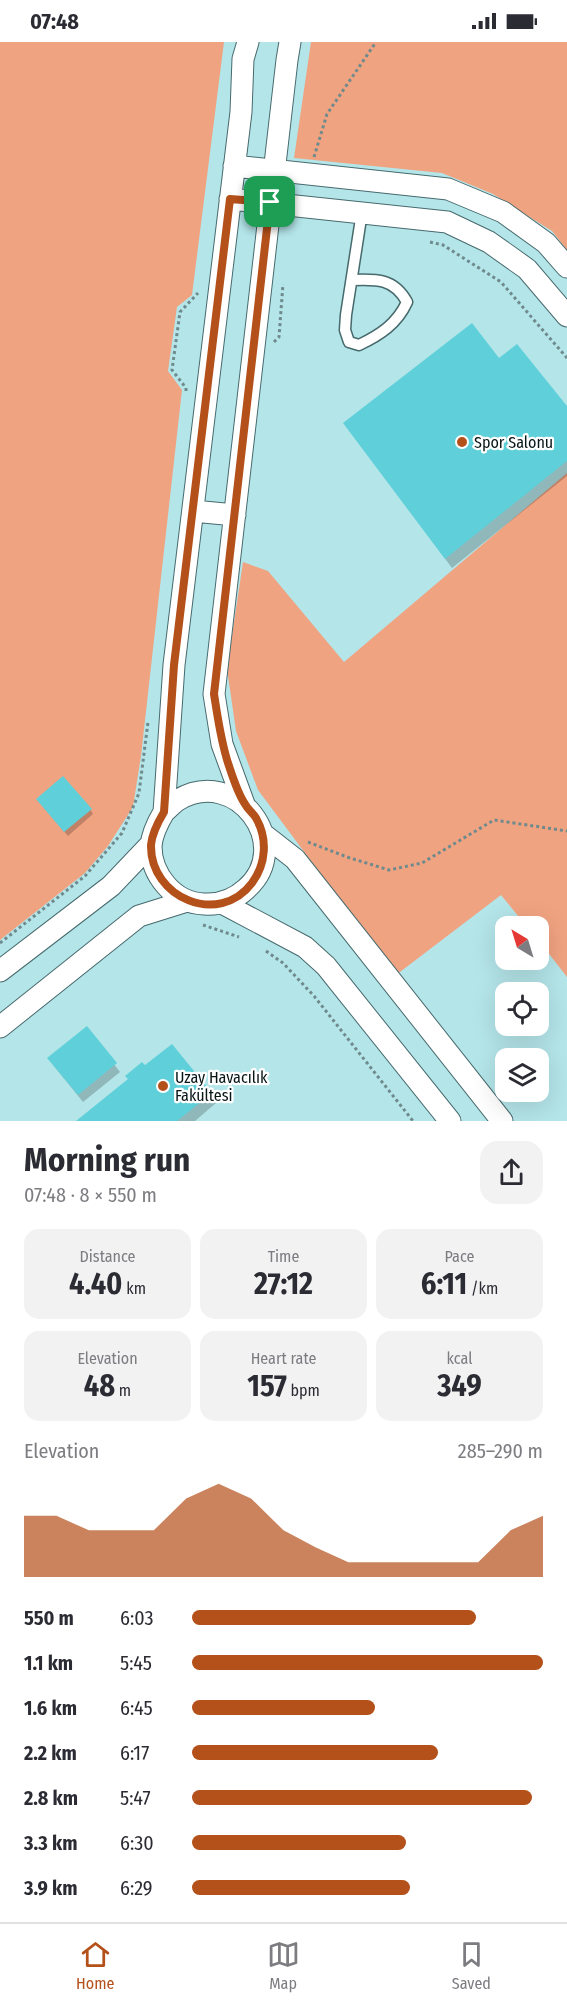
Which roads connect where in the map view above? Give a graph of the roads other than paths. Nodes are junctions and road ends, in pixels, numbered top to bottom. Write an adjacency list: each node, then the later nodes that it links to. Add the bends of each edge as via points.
1 (248, 42): 3 (street, via 243,59)
2 (290, 42): 4 (street)
3 (234, 166): 4 (street); 6 (street)
4 (274, 169): 5 (street); 7 (street)
5 (355, 178): 8 (street); 9 (street, via 448,189 503,212 546,243)
6 (230, 199): 7 (street); 12 (street)
7 (270, 202): 8 (street); 13 (street)
8 (356, 211): 10 (lane); 11 (street, via 447,222 489,242 527,269)
9 (567, 267)
10 (352, 280): 10 (lane, via 345,330 350,342 359,345 378,336 400,316 406,302 400,290 380,280)
11 (567, 316)
12 (193, 511): 13 (street); 15 (street, via 174,665)
13 (235, 515): 14 (street, via 214,694 222,744)
14 (244, 804): 15 (street, via 212,791 194,793); 16 (street)
15 (164, 812): 17 (street)
16 (263, 834): 19 (street, via 265,852 260,869 238,896); 23 (street, via 296,859)
17 (151, 844): 18 (street, via 160,878); 20 (street, via 111,886)
18 (186, 901): 19 (street); 21 (street, via 139,916)
19 (222, 903): 22 (street, via 305,947 326,966)
20 (0, 971)
21 (0, 1027)
22 (450, 1121)
23 (502, 1121)

